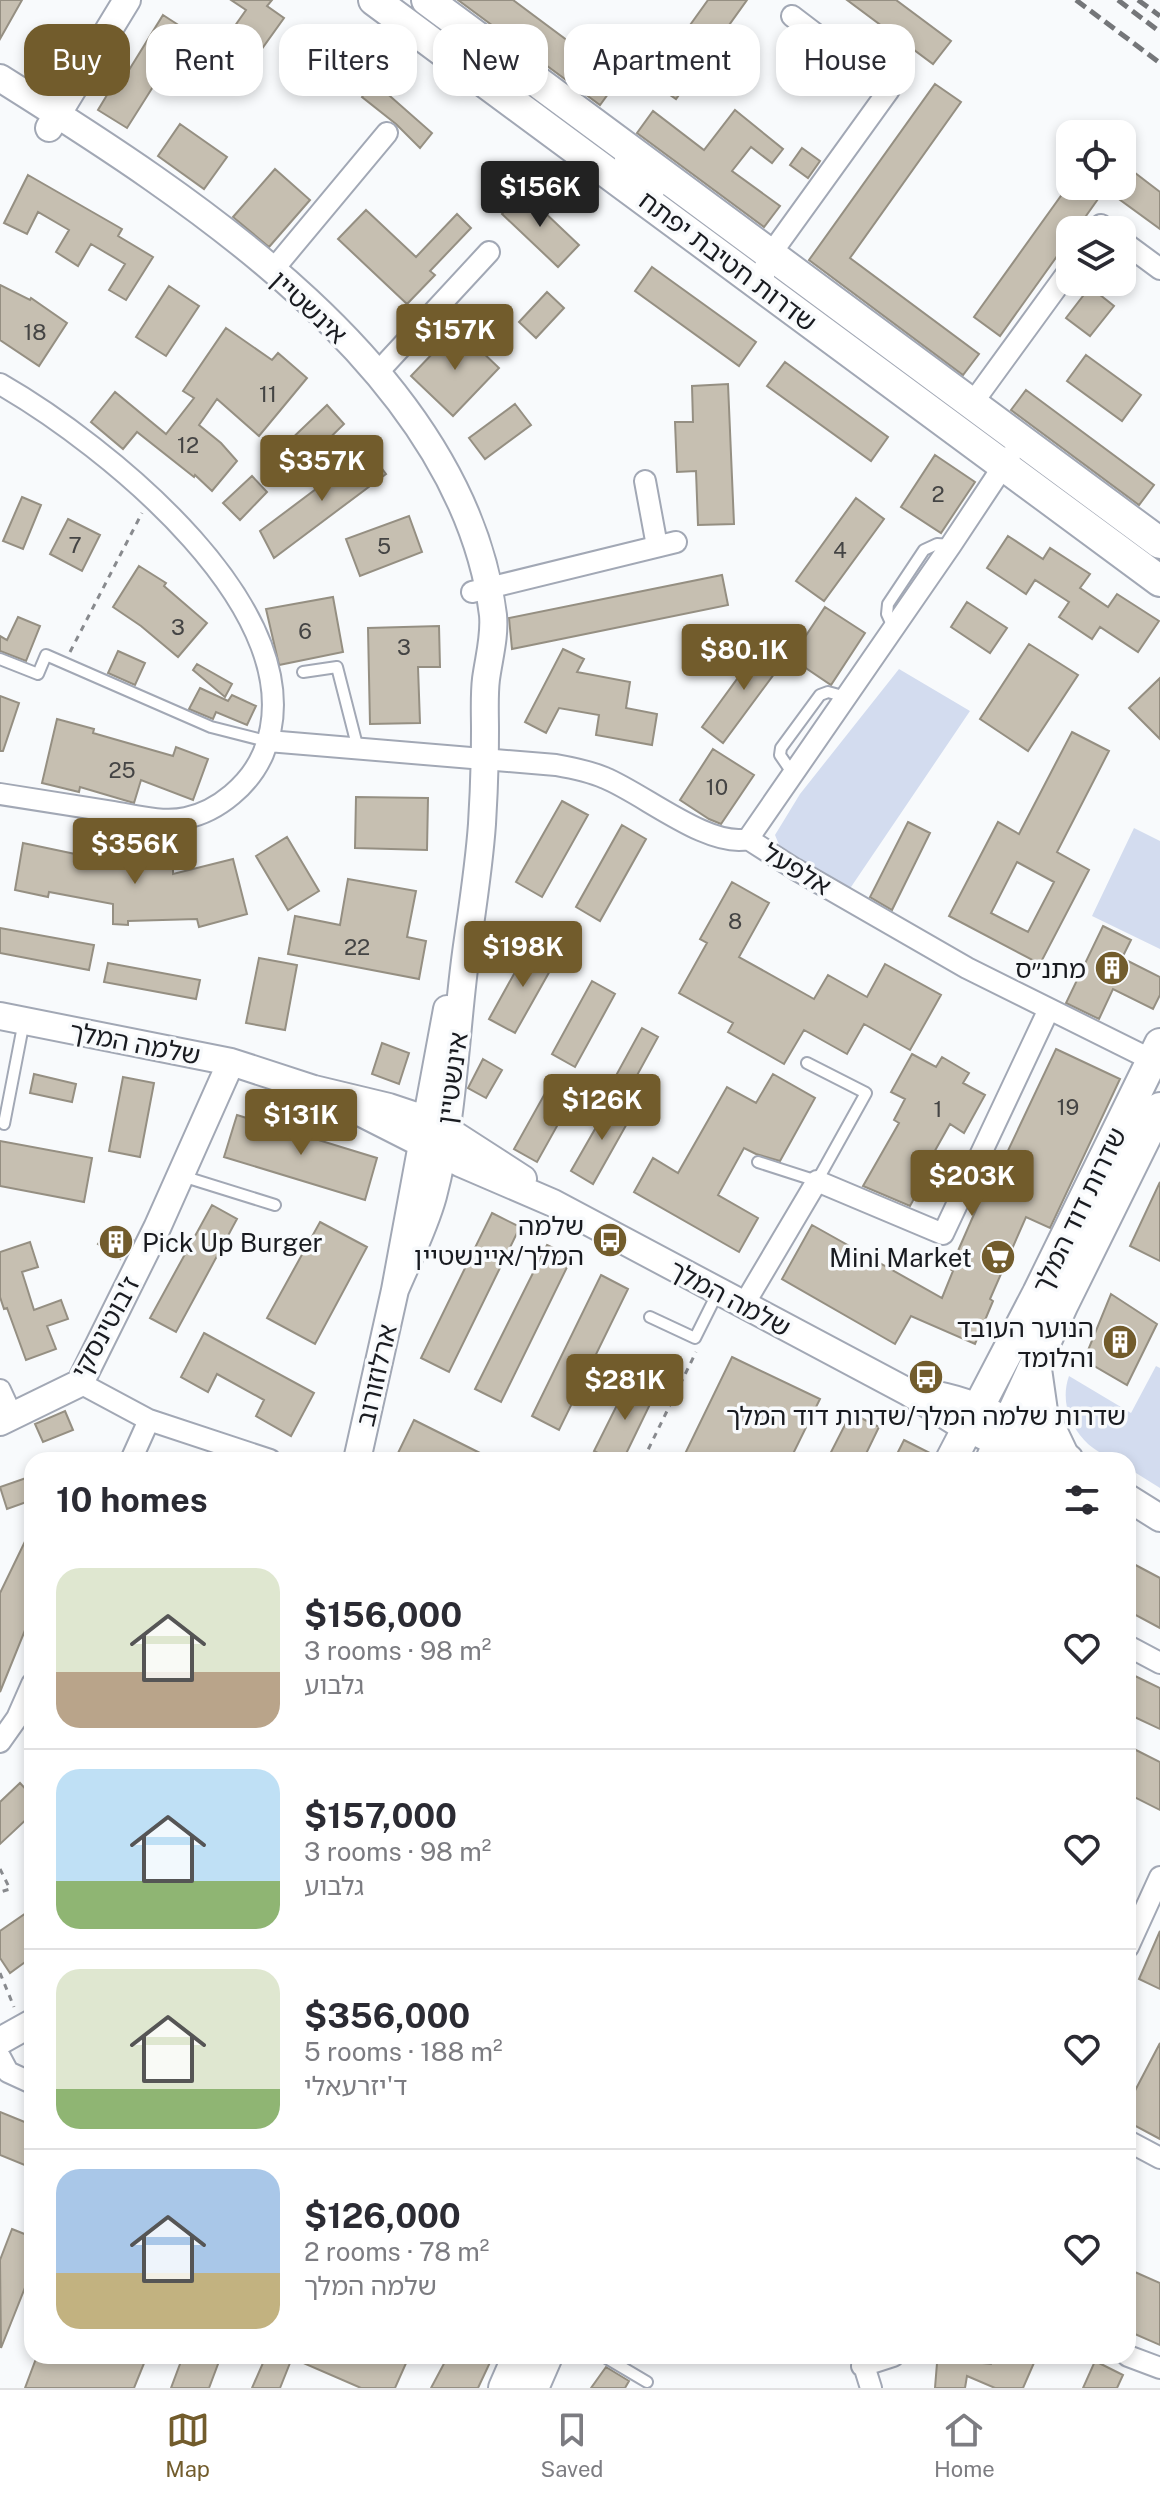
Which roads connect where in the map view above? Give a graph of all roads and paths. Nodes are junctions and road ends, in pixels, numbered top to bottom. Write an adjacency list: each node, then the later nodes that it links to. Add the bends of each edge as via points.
1 (127, 0): 7 (street)
2 (374, 0): 17 (main road, שדרות חטיבת יפתח)
3 (427, 0): 8 (main road, שדרות חטיבת יפתח)
4 (792, 16): 13 (street, via 889,90)
5 (0, 78): 7 (street, אינשטיין)
6 (0, 98): 7 (street, אינשטיין)
7 (53, 121): 15 (street, אינשטיין, via 147,174); 27 (street, אינשטיין, via 255,276 367,385 394,417 442,494)
8 (594, 124): 10 (lane, via 624,164); 13 (main road, שדרות חטיבת יפתח)
9 (387, 133): 15 (street)
10 (670, 201)
11 (1136, 251): 14 (street)
12 (489, 252): 18 (street)
13 (760, 255): 17 (street); 20 (main road, שדרות חטיבת יפתח)
14 (1160, 269)
15 (272, 271): 18 (street, אינשטיין)
16 (1056, 287): 20 (street)
17 (777, 290): 20 (main road, שדרות חטיבת יפתח)
18 (378, 372): 27 (street, אינשטיין, via 444,466 468,518)
19 (0, 384): 24 (street, via 89,443)
20 (956, 414): 21 (main road, שדרות חטיבת יפתח); 22 (main road, שדרות חטיבת יפתח)
21 (1011, 434): 22 (street); 25 (main road)
22 (1005, 465): 26 (main road); 35 (street)
23 (645, 481): 27 (street, via 667,544)
24 (150, 497): 29 (path); 31 (street, via 218,571 260,640 269,677)
25 (1160, 543)
26 (1160, 581)
27 (480, 590): 33 (street, אינשטיין, via 493,634 486,680)
28 (0, 659): 29 (lane, via 38,674 46,655)
29 (64, 663): 31 (lane, via 211,727)
30 (303, 672): 32 (lane, via 337,667)
31 (268, 741): 32 (street, אלפעל); 34 (street, via 259,763 232,795 186,818 146,817)
32 (358, 749): 33 (street, אלפעל)
33 (485, 761): 35 (street, אלפעל, via 581,770 634,792 712,837); 42 (street, אינשטיין, via 456,1058)
34 (0, 794)
35 (748, 839): 36 (street, אלפעל, via 967,968)
36 (1049, 1009): 40 (street, אלפעל); 45 (street, via 943,1234)
37 (12, 1018): 38 (street, שלמה המלך); 41 (lane)
38 (231, 1062): 42 (street, שלמה המלך); 44 (street, ז'בוטינסקי)
39 (807, 1063): 45 (lane, via 866,1093)
40 (1156, 1073): 49 (main road, שדרות דוד המלך); 53 (main road, שדרות דוד המלך)
41 (4, 1124)
42 (434, 1138): 48 (street, שלמה המלך, via 490,1156 553,1203); 62 (street, ארלוזורוב, via 428,1212 395,1290)
43 (758, 1162): 45 (lane)
44 (181, 1175): 46 (lane); 54 (street, ז'בוטינסקי)
45 (817, 1181): 50 (street)
46 (275, 1205)
47 (1092, 1210): 49 (lane)
48 (718, 1292): 50 (street, שלמה המלך); 51 (lane, via 695,1338)
49 (1038, 1293): 56 (main road, שדרות דוד המלך)
50 (743, 1306): 56 (street, שלמה המלך, via 908,1392)
51 (650, 1317)
52 (697, 1350): 63 (path)
53 (1035, 1366): 59 (main road, שדרות דוד המלך); 66 (main road, via 1042,1411)
54 (80, 1383): 57 (street, ז'בוטינסקי); 58 (street)
55 (0, 1390): 57 (street)
56 (973, 1418): 59 (street, שלמה המלך); 64 (main road, שדרות דוד המלך)
57 (6, 1419)
58 (149, 1420): 60 (street); 61 (street)
59 (1000, 1442): 65 (street, שלמה המלך)
60 (135, 1452)
61 (246, 1452)
62 (359, 1452)
63 (647, 1452)
64 (955, 1452)
65 (1045, 1452)
66 (1065, 1452)
67 (1136, 1504): 68 (street)
68 (1160, 1518)
69 (1136, 1650): 70 (street)
70 (1160, 1663)
71 (24, 1702): 72 (street)
72 (0, 1742)
73 (0, 1869): 75 (path, via 10,1889)
74 (1160, 1877): 76 (street)
75 (0, 1892)
76 (1136, 1930)
77 (0, 1973): 78 (path)
78 (18, 2031)
79 (0, 2057): 80 (street, via 8,2072)
80 (24, 2079)
81 (1136, 2145): 82 (street)
82 (1160, 2158)
83 (1136, 2359): 88 (street)
84 (514, 2364): 90 (main road)
85 (544, 2364): 91 (main road)
86 (617, 2364): 89 (lane)
87 (863, 2364): 92 (street)
88 (1160, 2368)
89 (647, 2382)
90 (504, 2388)
91 (533, 2388)
92 (871, 2388)

